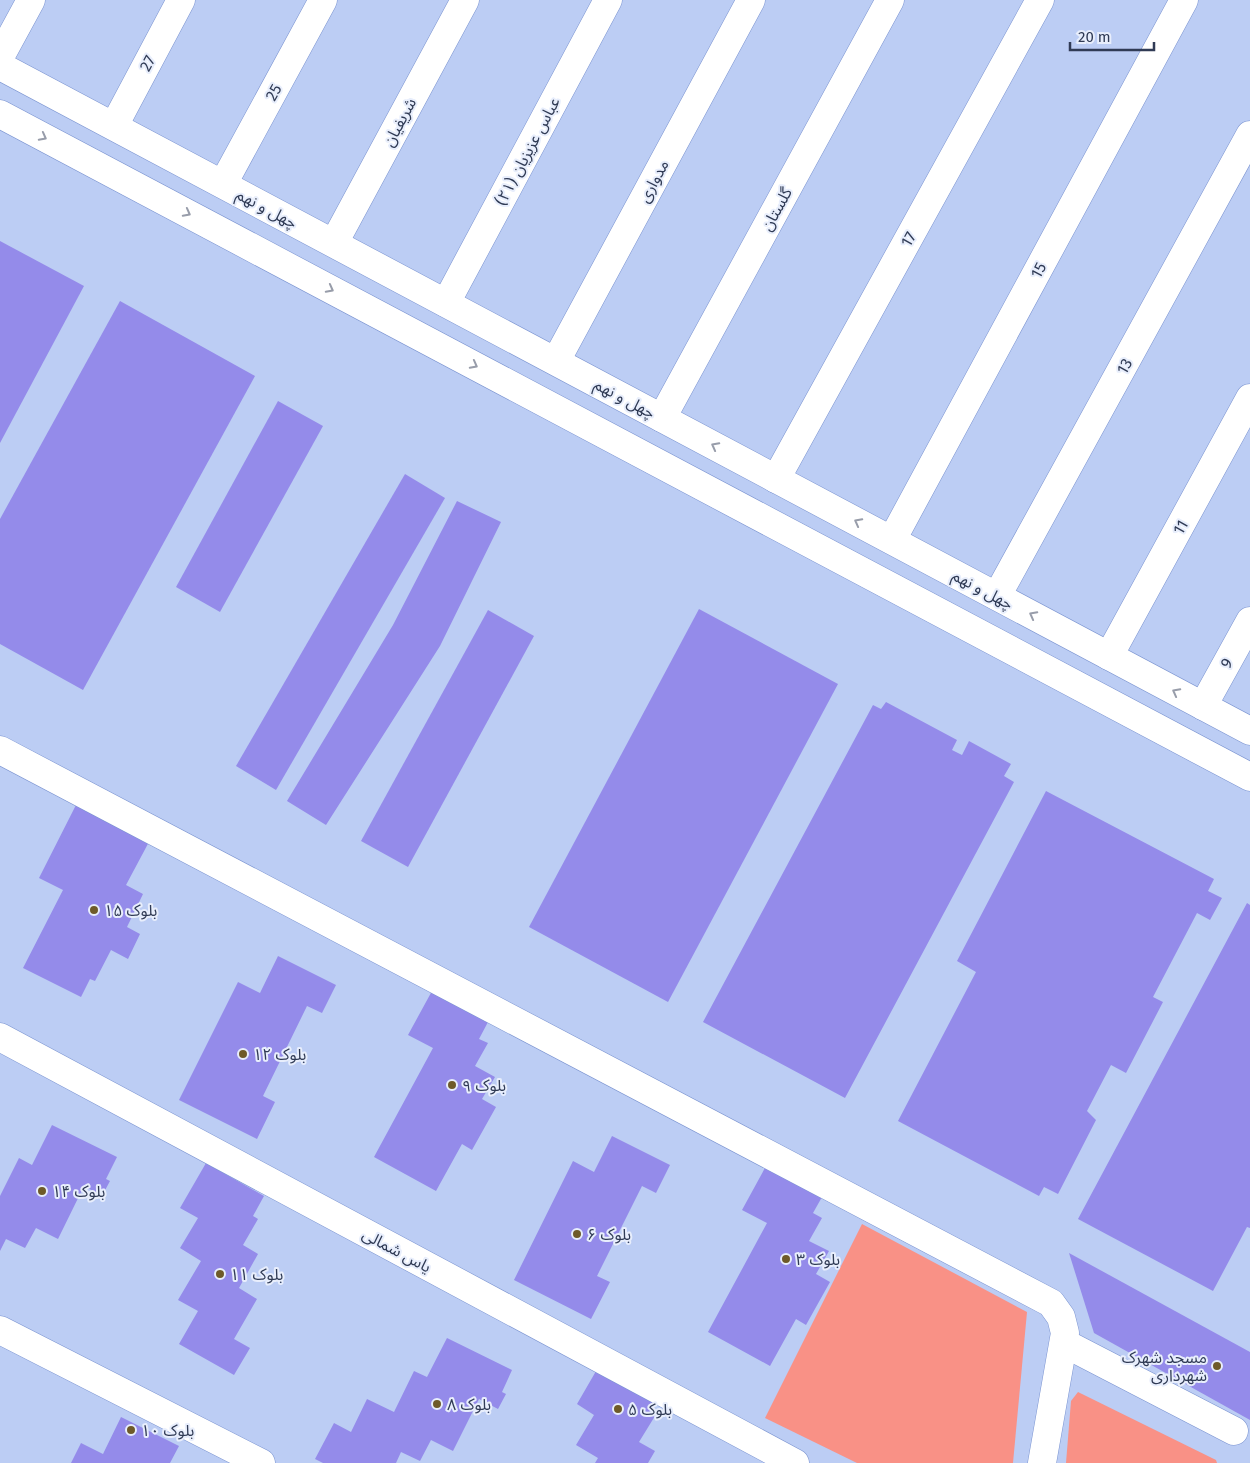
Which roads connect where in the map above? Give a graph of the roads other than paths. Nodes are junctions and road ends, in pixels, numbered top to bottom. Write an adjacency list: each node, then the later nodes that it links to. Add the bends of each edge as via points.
1 (31, 0): 10 (street)
2 (181, 0): 13 (street, 27)
3 (323, 0): 15 (street, 25)
4 (465, 0): 16 (street, شریفیان)
5 (608, 0): 17 (street, عباس عزیزیان (۲۱))
6 (751, 0): 18 (street, مدواری)
7 (890, 0): 20 (street, گلستان)
8 (1040, 0): 21 (street, 17)
9 (1184, 0): 22 (street, 15)
10 (0, 57)
11 (0, 66): 13 (street, چهل و نهم)
12 (0, 114): 29 (street, one-way to 29)
13 (114, 126): 15 (street, چهل و نهم)
14 (1250, 135): 23 (street, 13)
15 (223, 184): 16 (street, چهل و نهم)
16 (334, 243): 17 (street, چهل و نهم)
17 (446, 303): 18 (street, چهل و نهم)
18 (556, 362): 20 (street, چهل و نهم)
19 (1250, 398): 25 (street, 11)
20 (662, 418): 21 (street, چهل و نهم, one-way to 20)
21 (776, 479): 22 (street, چهل و نهم, one-way to 21)
22 (892, 540): 23 (street, چهل و نهم)
23 (997, 596): 25 (street, چهل و نهم, one-way to 23)
24 (1250, 621): 26 (street, 9)
25 (1109, 656): 26 (street, چهل و نهم, one-way to 25)
26 (1203, 706): 27 (street, چهل و نهم)
27 (1250, 731)
28 (0, 750): 32 (street, via 1051,1303 1061,1317)
29 (1250, 777)
30 (0, 1037): 35 (street, یاس شمالی)
31 (0, 1330): 34 (street)
32 (1064, 1343): 33 (street); 36 (street)
33 (1234, 1431)
34 (261, 1463)
35 (795, 1463)
36 (1042, 1463)

